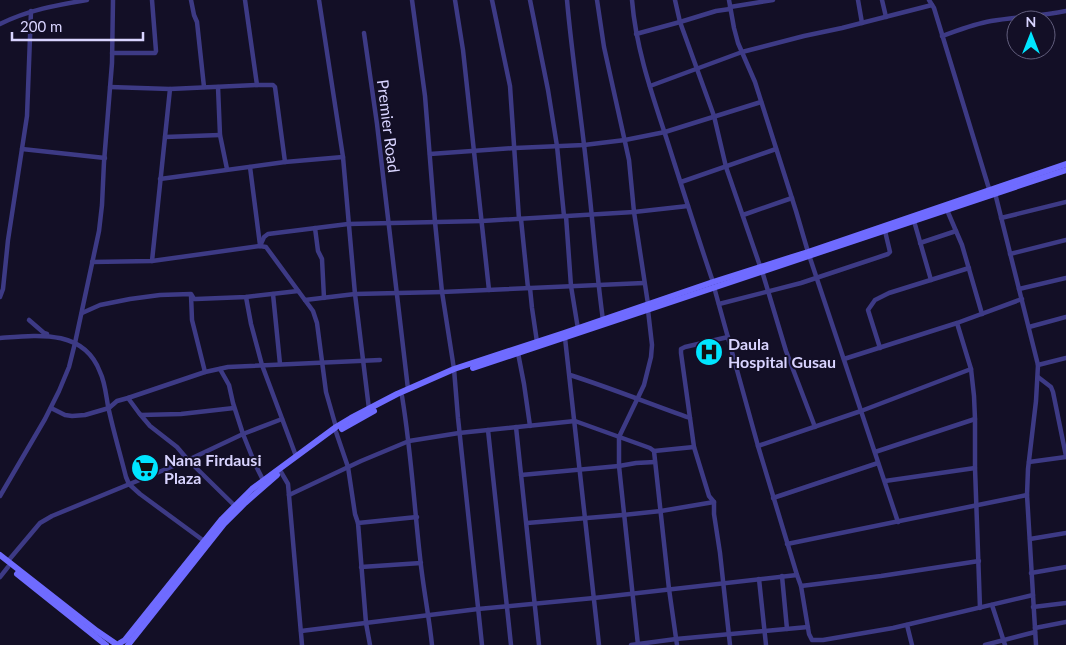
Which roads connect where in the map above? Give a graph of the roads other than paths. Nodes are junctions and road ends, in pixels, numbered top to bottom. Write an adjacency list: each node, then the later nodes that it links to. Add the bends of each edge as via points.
1 (87, 0): 22 (street)
2 (113, 0): 31 (street)
3 (152, 0): 31 (street, via 155,53)
4 (191, 0): 36 (street, via 197,22)
5 (244, 0): 33 (street)
6 (319, 0): 52 (street)
7 (412, 0): 51 (street, via 426,96)
8 (455, 0): 50 (street)
9 (492, 0): 47 (street, via 510,86)
10 (530, 0): 46 (street)
11 (567, 0): 45 (street)
12 (597, 0): 44 (street)
13 (632, 0): 28 (street)
14 (675, 0): 24 (street)
15 (729, 0): 20 (street)
16 (773, 0): 20 (street)
17 (858, 0): 25 (street)
18 (882, 0): 23 (street)
19 (930, 2): 23 (street); 29 (street)
20 (730, 8): 24 (street); 30 (street)
21 (1066, 11): 29 (street, via 993,21)
22 (31, 12): 26 (street); 48 (street, via 27,116)
23 (886, 17): 25 (street)
24 (680, 22): 28 (street); 32 (street)
25 (862, 23): 30 (street)
26 (0, 24)
27 (364, 33): 76 (street, Premier Road)
28 (636, 34): 34 (street)
29 (942, 36): 62 (street)
30 (742, 52): 32 (street); 39 (street)
31 (112, 53): 35 (street)
32 (697, 69): 34 (street); 40 (street)
33 (257, 85): 37 (street); 54 (street, via 275,87)
34 (650, 86): 41 (street)
35 (110, 87): 38 (street); 53 (street)
36 (204, 87): 37 (street); 38 (street)
37 (218, 87): 42 (street)
38 (170, 89): 43 (street)
39 (760, 102): 40 (street); 49 (street)
40 (714, 116): 41 (street); 56 (street)
41 (665, 132): 44 (street); 61 (street)
42 (220, 135): 43 (street); 58 (street)
43 (165, 137): 60 (street)
44 (625, 140): 45 (street); 67 (street)
45 (584, 145): 46 (street); 68 (street)
46 (557, 146): 47 (street); 70 (street)
47 (515, 148): 50 (street); 72 (street)
48 (22, 149): 53 (street); 107 (street)
49 (776, 149): 56 (street); 63 (street)
50 (474, 152): 51 (street); 73 (street)
51 (430, 154): 75 (street)
52 (343, 157): 54 (street); 77 (street)
53 (105, 158): 87 (street, via 99,231)
54 (285, 162): 57 (street)
55 (1066, 164): 62 (street)
56 (726, 166): 61 (street); 69 (street)
57 (250, 167): 58 (street); 83 (street)
58 (226, 169): 60 (street)
59 (1066, 170): 62 (street)
60 (160, 179): 86 (street)
61 (681, 182): 65 (street)
62 (992, 192): 66 (street); 71 (street); 84 (street)
63 (792, 198): 69 (street); 84 (street)
64 (1066, 202): 71 (street)
65 (688, 206): 67 (street); 94 (street)
66 (947, 210): 74 (street); 80 (street)
67 (634, 212): 68 (street); 93 (street)
68 (592, 214): 70 (street); 95 (street)
69 (743, 215): 89 (street)
70 (565, 216): 72 (street); 96 (street)
71 (1001, 218): 85 (street)
72 (520, 219): 73 (street); 97 (street)
73 (482, 221): 75 (street); 98 (street)
74 (914, 221): 79 (street); 82 (street)
75 (435, 222): 76 (street); 102 (street)
76 (388, 223): 77 (street); 103 (street, Premier Road)
77 (348, 224): 78 (street); 106 (street)
78 (315, 228): 83 (street, via 268,234); 109 (street, via 322,259)
79 (885, 231): 84 (street); 90 (street, via 888,254)
80 (956, 231): 82 (street); 88 (street)
81 (1066, 240): 85 (street)
82 (920, 243): 92 (street)
83 (260, 246): 86 (street); 100 (street, via 266,247)
84 (809, 254): 89 (street); 90 (street)
85 (1010, 254): 99 (street)
86 (152, 261): 87 (street)
87 (92, 262): 114 (street)
88 (969, 268): 92 (street); 115 (street)
89 (761, 269): 94 (street); 101 (street)
90 (817, 278): 101 (street); 131 (street)
91 (1066, 278): 99 (street)
92 (931, 280): 128 (street, via 875,300 868,310)
93 (644, 282): 95 (street); 113 (street)
94 (713, 284): 112 (street); 113 (street)
95 (598, 285): 96 (street); 118 (street)
96 (571, 286): 97 (street); 121 (street)
97 (529, 288): 98 (street); 127 (street)
98 (489, 290): 102 (street)
99 (1019, 290): 111 (street)
100 (298, 291): 105 (street); 110 (street)
101 (768, 291): 112 (street); 160 (street, via 786,351)
102 (442, 292): 103 (street); 141 (street)
103 (397, 293): 106 (street); 144 (street, Premier Road)
104 (191, 294): 108 (street, via 196,300); 114 (street, via 130,299 100,305); 140 (street, via 192,320)
105 (273, 294): 108 (street); 135 (street)
106 (355, 294): 109 (street); 133 (street)
107 (0, 297)
108 (246, 297): 136 (street)
109 (324, 298): 110 (street)
110 (305, 300): 134 (street, via 317,323)
111 (1022, 300): 115 (street); 120 (street)
112 (719, 304): 123 (street)
113 (648, 307): 118 (street); 125 (street); 147 (street, via 651,356 644,385)
114 (82, 313): 126 (street)
115 (982, 314): 119 (street)
116 (1066, 317): 120 (street)
117 (29, 320): 122 (street, via 44,333)
118 (603, 320): 121 (street)
119 (957, 323): 128 (street); 139 (street)
120 (1029, 327): 137 (street)
121 (578, 328): 127 (street)
122 (54, 336): 124 (street); 126 (street)
123 (728, 337): 154 (street, via 681,349); 167 (street)
124 (0, 338)
125 (565, 338): 129 (street); 142 (street)
126 (75, 342): 148 (street, via 69,367); 149 (street, via 92,355 101,374)
127 (537, 342): 141 (street)
128 (880, 348): 131 (street)
129 (518, 353): 141 (street); 158 (street)
130 (1066, 358): 137 (street)
131 (844, 359): 152 (street)
132 (380, 360): 133 (street)
133 (362, 361): 134 (street); 151 (street)
134 (322, 362): 135 (street); 161 (street)
135 (280, 364): 136 (street)
136 (262, 365): 138 (street); 155 (street)
137 (1038, 365): 143 (street)
138 (220, 369): 140 (street); 150 (street, via 229,385)
139 (971, 370): 152 (street); 156 (street)
140 (205, 372): 146 (street)
141 (454, 372): 144 (street); 145 (street); 163 (street)
142 (570, 375): 147 (street); 157 (street)
143 (1038, 377): 172 (street, via 1053,392); 175 (street)
144 (408, 389): 151 (street)
145 (402, 396): 161 (street); 166 (street)
146 (128, 398): 149 (street); 153 (street)
147 (636, 399): 154 (street); 165 (street)
148 (51, 408): 149 (street, via 72,416); 187 (street)
149 (109, 408): 185 (street)
150 (234, 408): 153 (street); 164 (street)
151 (368, 409): 161 (street)
152 (861, 412): 160 (street); 170 (street)
153 (141, 415): 173 (street)
154 (690, 418): 168 (street)
155 (282, 419): 164 (street); 171 (street)
156 (976, 419): 170 (street); 179 (street)
157 (574, 421): 158 (street); 165 (street); 180 (street)
158 (530, 426): 159 (street)
159 (516, 427): 162 (street); 182 (street)
160 (815, 427): 167 (street)
161 (336, 430): 171 (street); 178 (street); 181 (street)
162 (488, 430): 163 (street); 225 (street)
163 (459, 433): 166 (street); 228 (street)
164 (243, 434): 173 (street); 183 (street)
165 (618, 436): 169 (street); 177 (street)
166 (409, 440): 178 (street); 195 (street)
167 (758, 446): 189 (street)
168 (694, 447): 169 (street); 190 (street, via 709,496)
169 (654, 451): 174 (street)
170 (875, 452): 176 (street)
171 (296, 456): 183 (street)
172 (1066, 456): 175 (street)
173 (188, 460): 185 (street); 191 (street)
174 (655, 462): 177 (street); 193 (street)
175 (1029, 462): 186 (street)
176 (878, 463): 184 (street); 189 (street)
177 (618, 466): 180 (street); 194 (street)
178 (348, 467): 188 (street); 198 (street)
179 (974, 468): 184 (street); 192 (street)
180 (580, 470): 182 (street); 196 (street)
181 (281, 472): 188 (street, via 288,484); 244 (street, via 224,524)
182 (521, 475): 199 (street)
183 (263, 480): 191 (street)
184 (885, 481): 197 (street)
185 (129, 484): 202 (street); 208 (street, via 40,523)
186 (1027, 495): 192 (street); 201 (street)
187 (0, 496)
188 (289, 496): 236 (street)
189 (773, 498): 203 (street)
190 (714, 502): 193 (street); 216 (street)
191 (235, 506): 202 (street)
192 (977, 506): 197 (street); 206 (street)
193 (661, 511): 194 (street); 218 (street)
194 (623, 515): 196 (street); 219 (street)
195 (416, 516): 198 (street); 207 (street)
196 (585, 518): 199 (street); 221 (street)
197 (898, 522): 203 (street)
198 (358, 523): 209 (street)
199 (526, 523): 222 (street)
200 (1066, 533): 201 (street)
201 (1030, 539): 211 (street)
202 (204, 541): 241 (street)
203 (787, 544): 212 (street)
204 (0, 555): 208 (street)
205 (0, 560): 208 (street)
206 (979, 561): 217 (street); 227 (street)
207 (421, 563): 209 (street); 229 (street)
208 (8, 564): 214 (street); 241 (street); 243 (street)
209 (362, 567): 230 (street)
210 (1066, 567): 211 (street)
211 (1031, 573): 220 (street)
212 (796, 574): 213 (street); 217 (street)
213 (782, 576): 215 (street); 234 (street)
214 (0, 577)
215 (758, 578): 216 (street); 237 (street)
216 (723, 582): 218 (street); 238 (street)
217 (801, 586): 233 (street)
218 (669, 589): 219 (street); 239 (street)
219 (633, 594): 221 (street); 242 (street)
220 (1032, 595): 224 (street); 226 (street)
221 (594, 598): 222 (street); 251 (street)
222 (534, 603): 225 (street); 250 (street)
223 (1066, 604): 226 (street)
224 (992, 605): 227 (street); 240 (street)
225 (506, 606): 228 (street); 249 (street)
226 (1033, 607): 235 (street)
227 (980, 608): 232 (street)
228 (478, 609): 229 (street); 248 (street)
229 (429, 615): 230 (street); 247 (street)
230 (366, 623): 236 (street); 246 (street)
231 (1065, 624): 235 (street)
232 (907, 625): 233 (street, via 823,640 812,640); 256 (street)
233 (808, 627): 234 (street)
234 (787, 629): 237 (street)
235 (1035, 630): 240 (street); 258 (street)
236 (301, 631): 245 (street)
237 (765, 632): 238 (street); 255 (street)
238 (729, 634): 239 (street); 254 (street)
239 (676, 639): 242 (street); 253 (street)
240 (1005, 643): 257 (street)
241 (119, 644)
242 (638, 644): 252 (street)
243 (106, 645)
244 (128, 645)
245 (302, 645)
246 (370, 645)
247 (432, 645)
248 (482, 645)
249 (511, 645)
250 (539, 645)
251 (599, 645)
252 (631, 645)
253 (677, 645)
254 (730, 645)
255 (766, 645)
256 (912, 645)
257 (985, 645)
258 (1036, 645)

